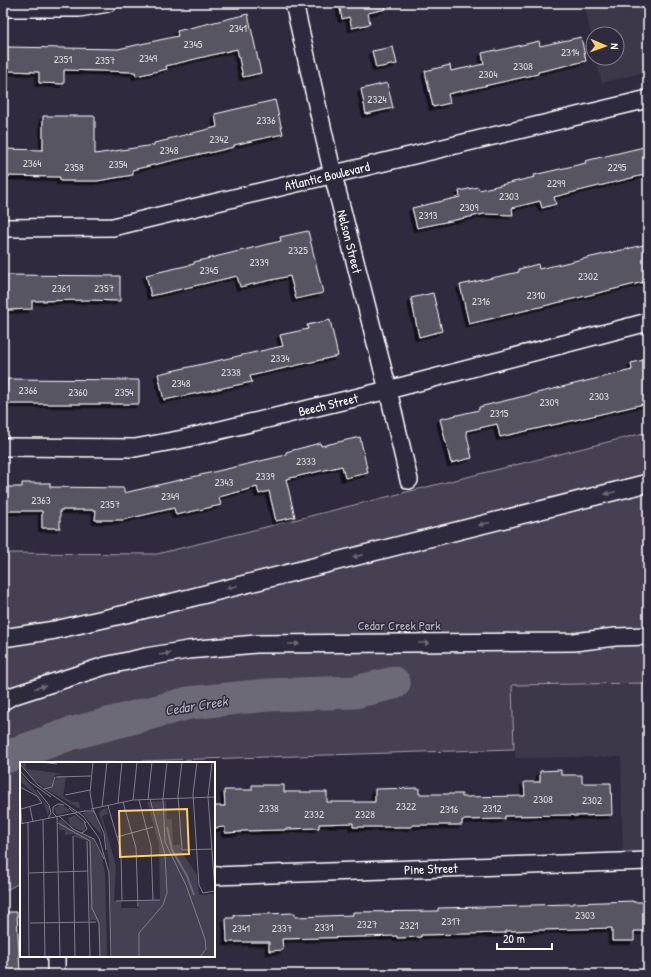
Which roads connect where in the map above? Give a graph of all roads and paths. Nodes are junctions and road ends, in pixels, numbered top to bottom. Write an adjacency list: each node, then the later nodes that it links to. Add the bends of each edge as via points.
1 (108, 3): 3 (street, via 79,8)
2 (294, 3): 5 (street, Nelson Street)
3 (3, 8)
4 (648, 99): 5 (street, Atlantic Boulevard)
5 (333, 175): 6 (street, Atlantic Boulevard, via 113,228); 8 (street, Nelson Street)
6 (3, 228)
7 (648, 322): 8 (street, Beech Street)
8 (388, 390): 9 (street, Beech Street, via 135,448); 10 (street, Nelson Street)
9 (3, 447)
10 (409, 480)
11 (648, 483): 13 (street, one-way to 13, via 130,613 55,630)
12 (648, 636): 14 (street, one-way to 12, via 105,666 188,650 256,644 574,642)
13 (3, 638)
14 (3, 701)
15 (648, 861): 16 (street, Pine Street)
16 (215, 876)
17 (56, 957): 18 (street)
18 (56, 974)

